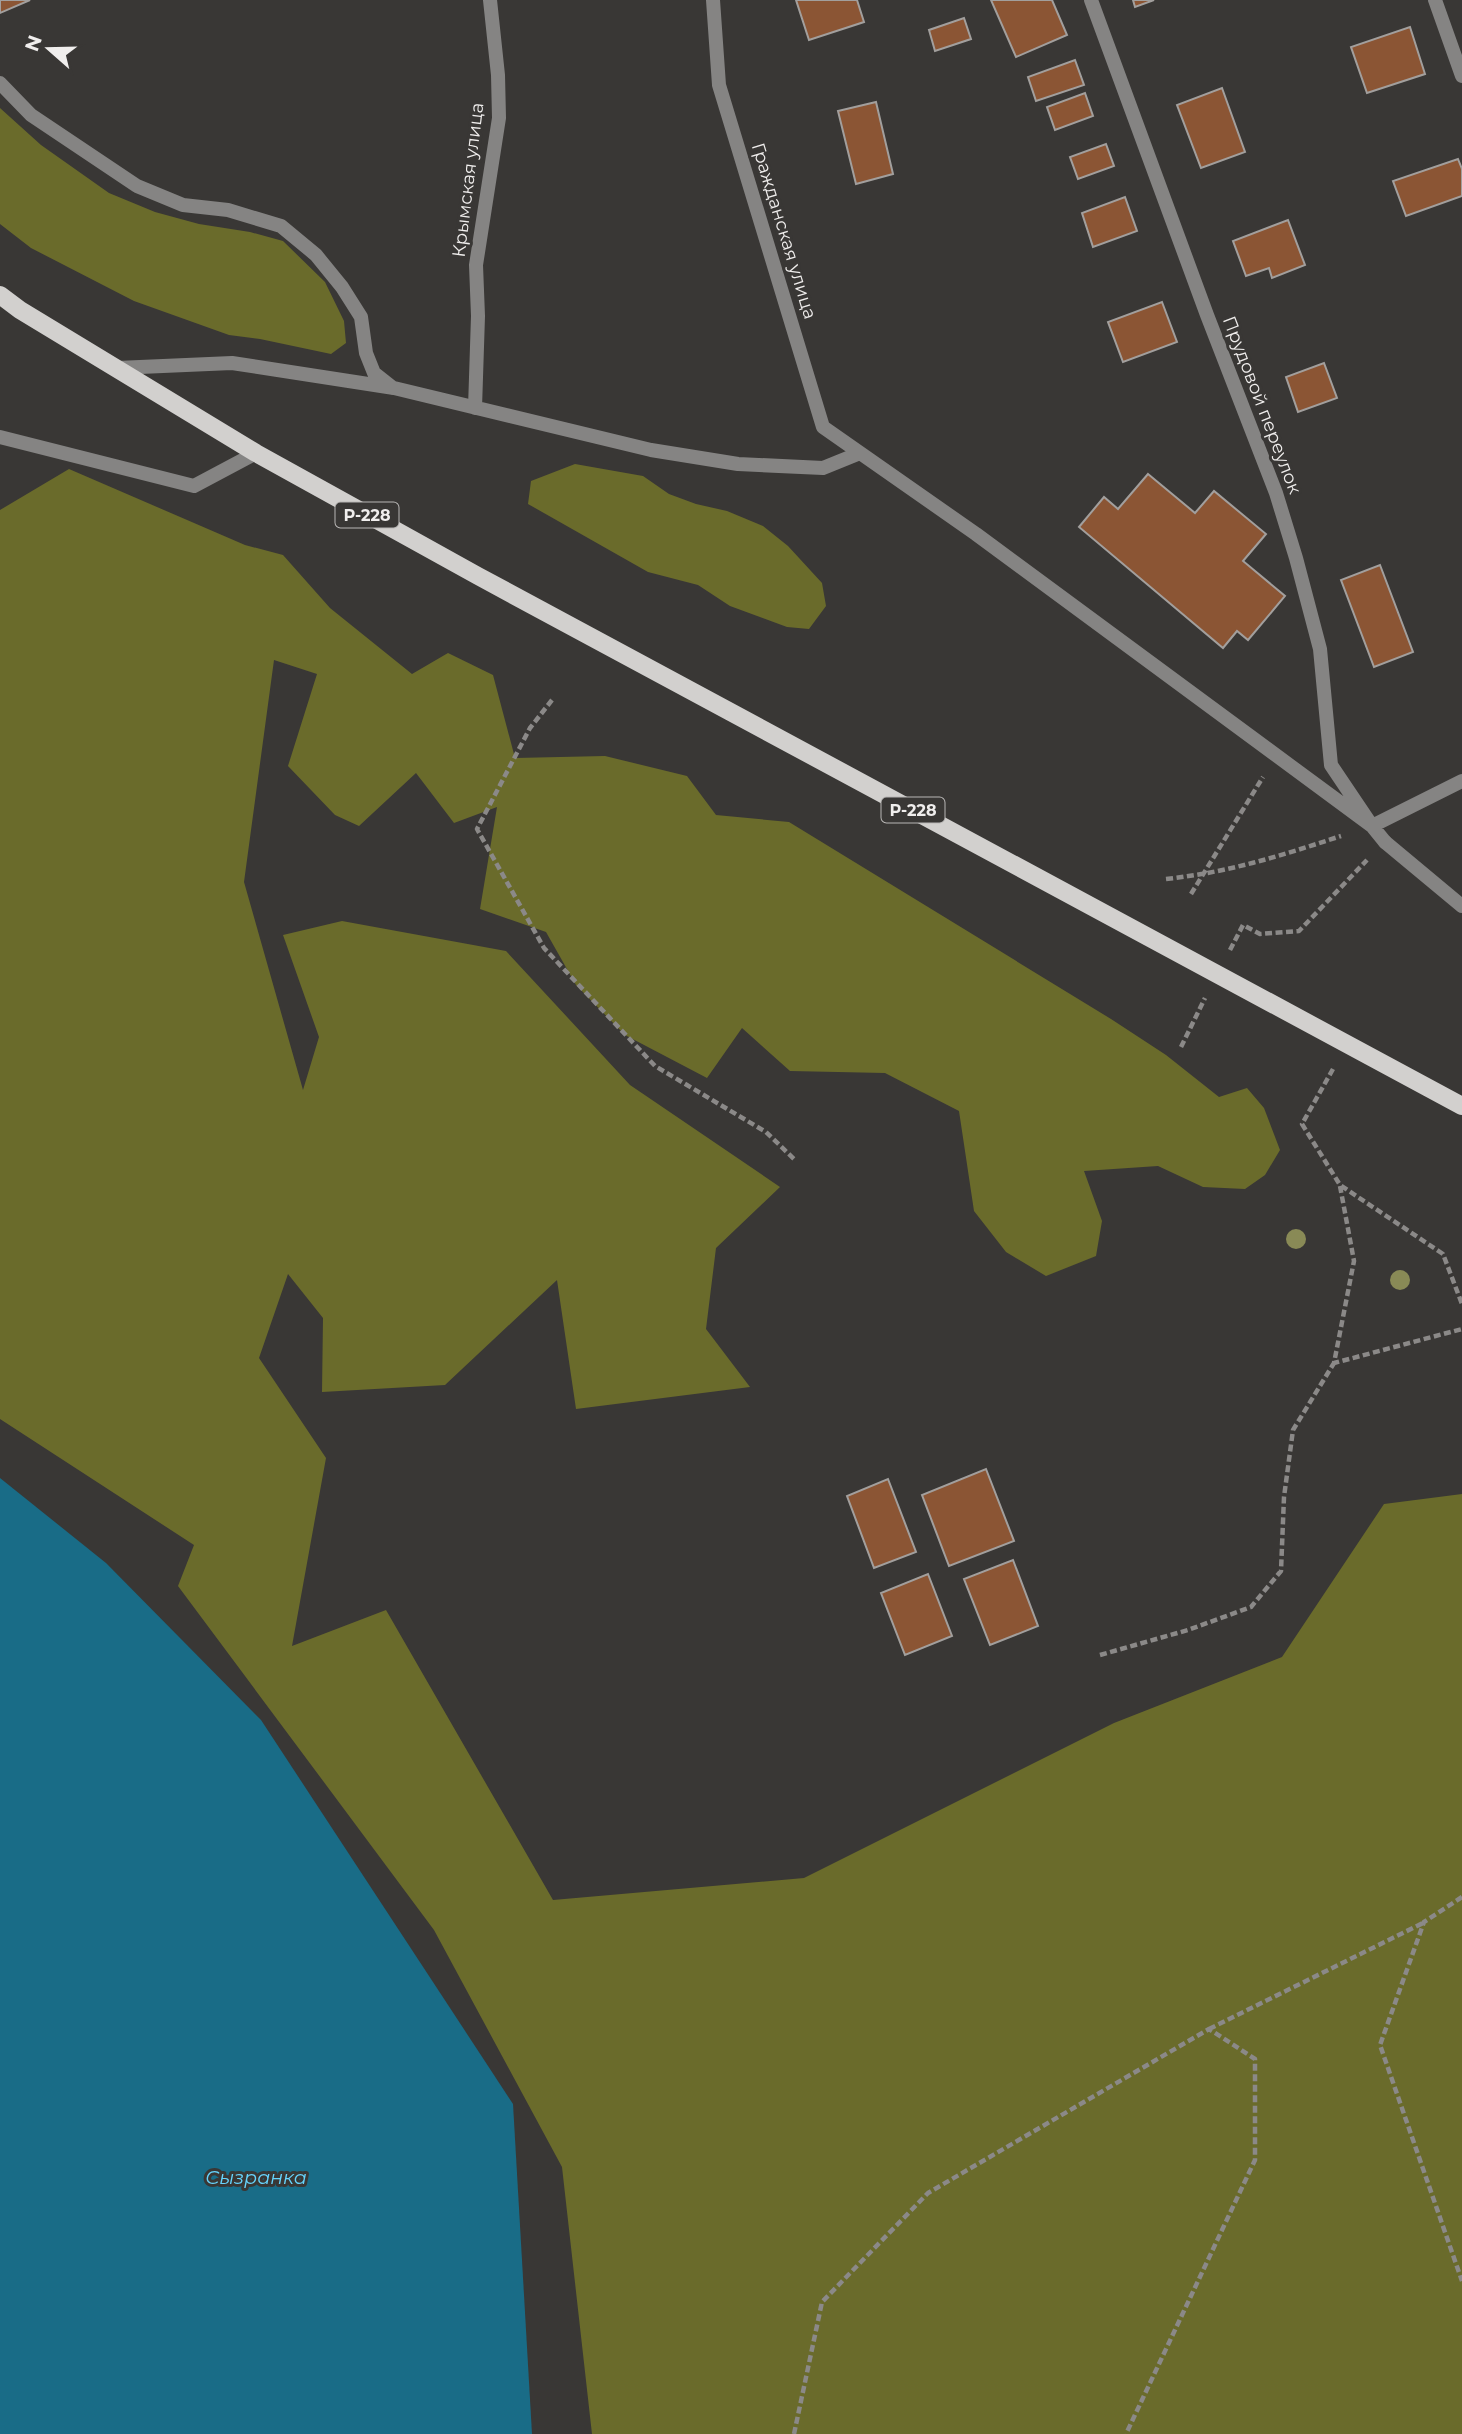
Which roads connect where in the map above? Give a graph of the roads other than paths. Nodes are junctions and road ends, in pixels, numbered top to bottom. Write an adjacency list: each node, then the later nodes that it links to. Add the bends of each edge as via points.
1 (490, 0): 10 (street, Крымская улица, via 499,118 476,265)
2 (713, 0): 13 (street, Гражданская улица, via 719,85 823,427)
3 (1091, 0): 15 (street, Прудовой переулок, via 1284,519 1320,649 1331,765)
4 (1435, 0): 5 (street)
5 (1462, 76)
6 (0, 83): 9 (street, via 32,116 137,186 183,205 228,210 281,226 316,255 342,287 361,317 373,373)
7 (0, 295): 8 (main road, Р-228)
8 (117, 368): 9 (street, via 232,363); 12 (main road, Р-228)
9 (394, 388): 10 (street)
10 (475, 408): 13 (street, via 651,450 738,464 823,468)
11 (0, 437): 12 (street, via 194,486)
12 (256, 453): 17 (main road, Р-228)
13 (860, 453): 15 (street, Гражданская улица)
14 (1462, 781): 15 (street)
15 (1372, 827): 16 (street)
16 (1462, 906)
17 (1462, 1106)

